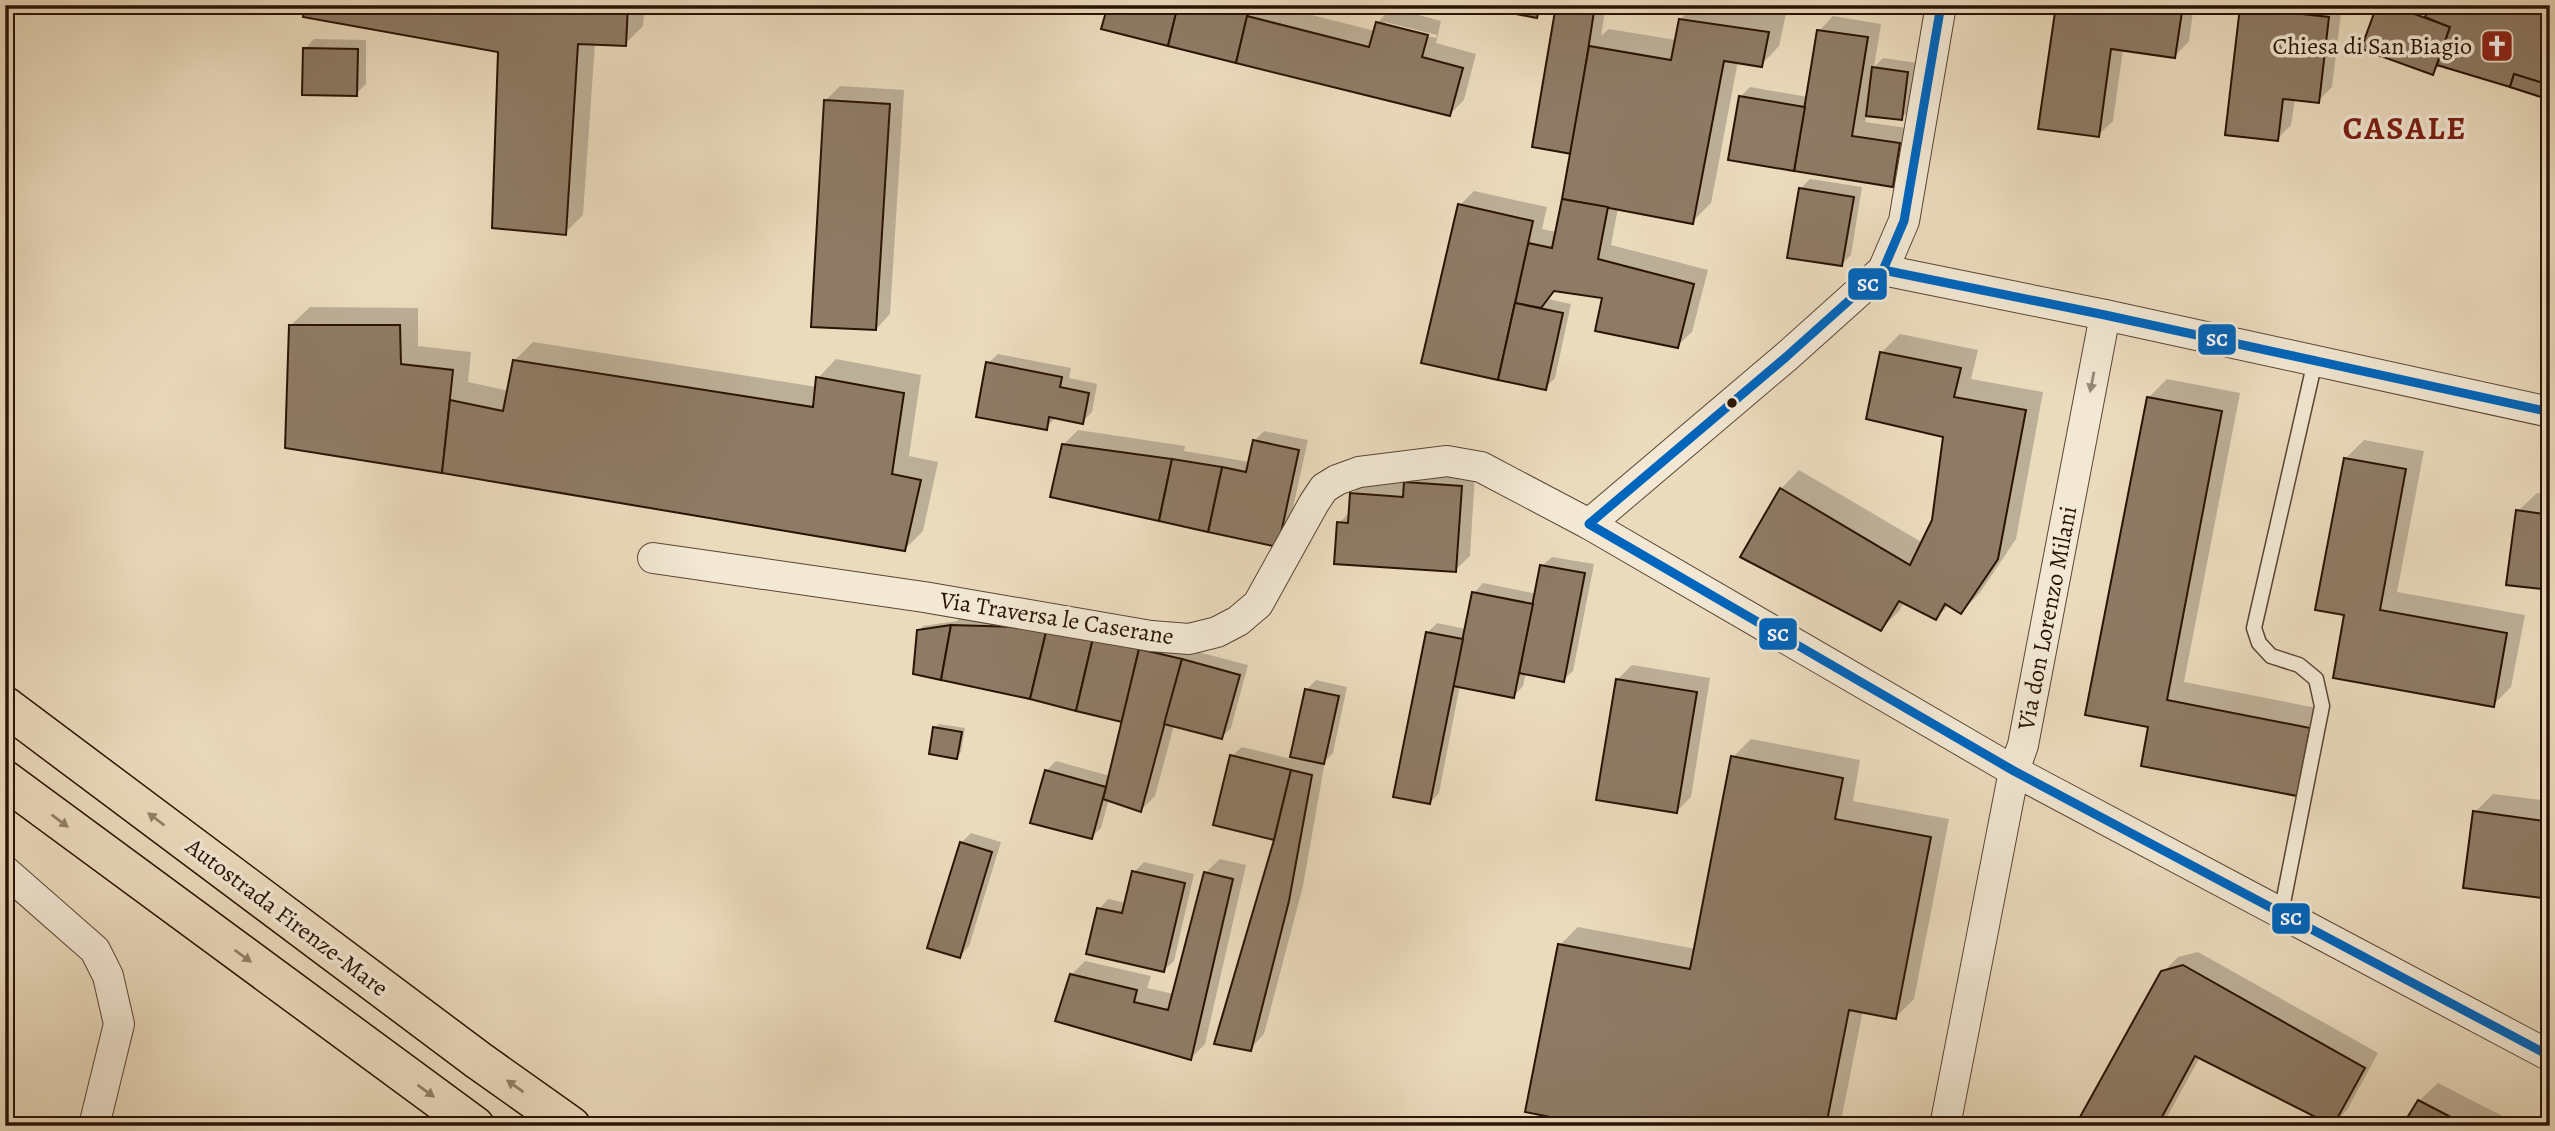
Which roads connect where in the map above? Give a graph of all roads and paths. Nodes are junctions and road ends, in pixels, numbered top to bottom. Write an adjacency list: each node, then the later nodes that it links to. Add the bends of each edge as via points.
1 (1941, 5): 2 (street, via 1905,221)
2 (1883, 270): 3 (street); 6 (street)
3 (2105, 315): 4 (street); 9 (street, Via don Lorenzo Milani, one-way to 9, via 2023,745)
4 (2315, 361): 5 (street); 12 (lane, via 2254,628 2259,643 2271,656 2300,665 2316,678 2322,706)
5 (2550, 412)
6 (1589, 524): 7 (street, Via Traversa le Caserane, via 1481,467 1447,461 1359,472 1324,488 1258,604 1217,632 1189,639); 9 (street, Via Traversa le Caserane)
7 (653, 558)
8 (5, 706): 16 (highway, Autostrada Firenze-Mare, one-way to 8)
9 (2014, 771): 12 (street, Via Traversa le Caserane); 17 (street, Via don Lorenzo Milani)
10 (5, 780): 15 (highway, one-way to 15)
11 (5, 870): 14 (street, via 95,950 108,976 120,1024)
12 (2281, 913): 13 (street, Via Traversa le Caserane)
13 (2550, 1056)
14 (93, 1126)
15 (474, 1126)
16 (571, 1126)
17 (1945, 1126)

